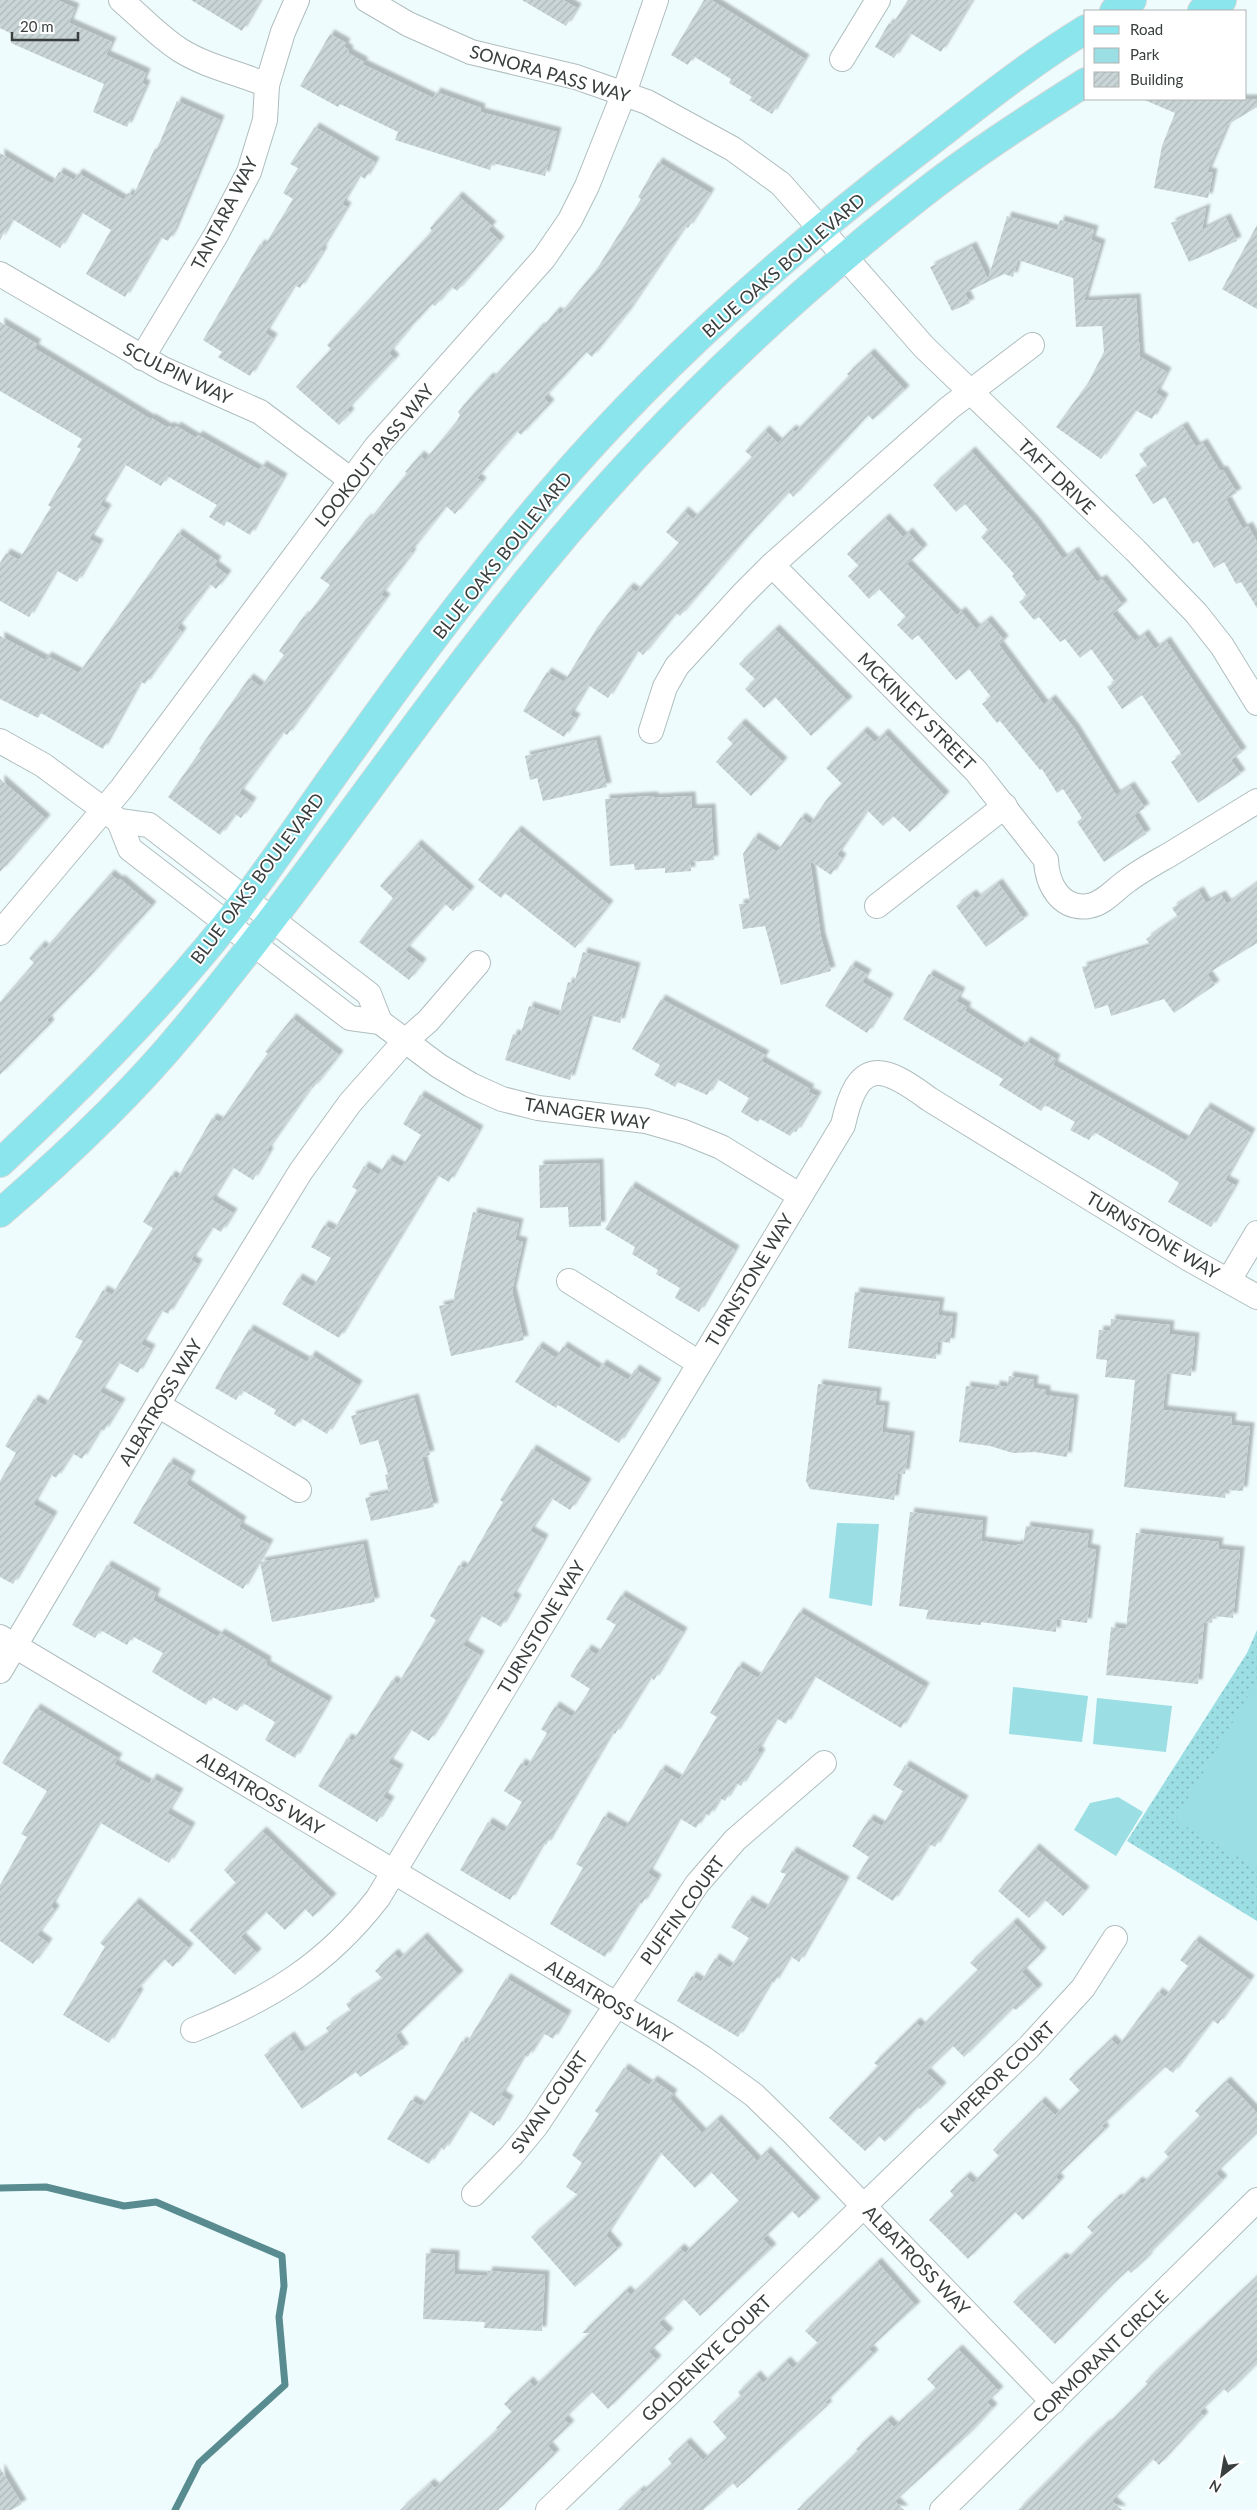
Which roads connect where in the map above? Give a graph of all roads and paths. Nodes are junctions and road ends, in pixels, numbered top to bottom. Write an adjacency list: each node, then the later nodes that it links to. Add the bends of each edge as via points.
1 (121, 0): 13 (street, via 181,51)
2 (297, 0): 13 (street, TANTARA WAY, via 283,32)
3 (367, 0): 14 (street, SONORA PASS WAY, via 408,24 471,52)
4 (656, 0): 14 (street, LOOKOUT PASS WAY)
5 (878, 0): 11 (street)
6 (1132, 0): 8 (main road)
7 (1222, 0): 9 (main road)
8 (1116, 10)
9 (1204, 10)
10 (1084, 30): 15 (main road, BLUE OAKS BOULEVARD, via 1038,59)
11 (842, 59)
12 (1084, 83): 16 (main road, BLUE OAKS BOULEVARD, via 918,198)
13 (267, 85): 19 (street, TANTARA WAY, via 264,120 249,172 216,235)
14 (624, 92): 15 (street, SONORA PASS WAY, via 733,149 781,184); 21 (street, LOOKOUT PASS WAY, via 587,186 570,220 544,258 399,420)
15 (821, 228): 16 (street, SONORA PASS WAY); 29 (main road, BLUE OAKS BOULEVARD, via 724,314 606,431 549,494 427,648)
16 (846, 258): 20 (street, TAFT DRIVE); 31 (main road, BLUE OAKS BOULEVARD, via 685,404 578,519 457,670)
17 (0, 274): 19 (street, SCULPIN WAY)
18 (1032, 345): 20 (street)
19 (142, 358): 21 (street, SCULPIN WAY, via 260,412)
20 (969, 393): 22 (street); 23 (street, TAFT DRIVE, via 1135,550 1190,607 1222,646)
21 (351, 480): 28 (street, LOOKOUT PASS WAY)
22 (772, 565): 24 (street, via 677,666 665,687); 27 (street, MCKINLEY STREET, via 943,736)
23 (1257, 703)
24 (651, 731)
25 (0, 741): 28 (street, via 43,765)
26 (1257, 801): 27 (street, MCKINLEY STREET, via 1126,881 1102,901 1089,906 1074,905 1051,888 1046,860)
27 (1005, 806): 30 (street)
28 (112, 815): 29 (street, TANAGER WAY, via 149,825); 32 (street, via 130,849); 33 (street, LOOKOUT PASS WAY)
29 (245, 899): 31 (street, TANAGER WAY); 32 (main road, BLUE OAKS BOULEVARD)
30 (877, 906)
31 (272, 920): 34 (main road, BLUE OAKS BOULEVARD); 36 (street, TANAGER WAY, via 369,994)
32 (227, 923): 34 (street); 38 (main road, BLUE OAKS BOULEVARD, via 138,1026)
33 (0, 933)
34 (254, 944): 36 (street, via 350,1018); 40 (main road, BLUE OAKS BOULEVARD, via 183,1032 134,1086 58,1162)
35 (478, 963): 37 (street, ALBATROSS WAY, via 428,1021)
36 (380, 1022): 37 (street, TANAGER WAY)
37 (404, 1042): 39 (street, TANAGER WAY, via 471,1085 502,1098 538,1108 646,1121 684,1132 721,1147); 46 (street, ALBATROSS WAY, via 350,1103 301,1171)
38 (0, 1163)
39 (799, 1195): 42 (street, TURNSTONE WAY, via 843,1125 854,1090 870,1075 891,1073 1189,1259); 45 (street, TURNSTONE WAY)
40 (0, 1213)
41 (1257, 1233): 42 (street)
42 (1229, 1280): 44 (street, TURNSTONE WAY)
43 (569, 1281): 45 (street)
44 (1257, 1297)
45 (699, 1363): 51 (street, TURNSTONE WAY)
46 (158, 1405): 47 (street); 48 (street, ALBATROSS WAY)
47 (299, 1490)
48 (8, 1641): 49 (street); 51 (street, ALBATROSS WAY)
49 (0, 1671)
50 (824, 1763): 53 (street, PUFFIN COURT, via 735,1840 696,1884)
51 (394, 1873): 53 (street, ALBATROSS WAY); 54 (street, TURNSTONE WAY, via 360,1922 300,1974 250,2006)
52 (1115, 1938): 57 (street, EMPEROR COURT, via 1083,1988 1058,2018)
53 (615, 2004): 55 (street, SWAN COURT, via 536,2126); 57 (street, ALBATROSS WAY, via 703,2058 754,2095)
54 (193, 2030)
55 (474, 2194)
56 (1257, 2200): 58 (street, CORMORANT CIRCLE)
57 (864, 2205): 58 (street, ALBATROSS WAY); 59 (street, GOLDENEYE COURT)
58 (1053, 2402): 60 (street, CORMORANT CIRCLE)
59 (548, 2510)
60 (942, 2510)

